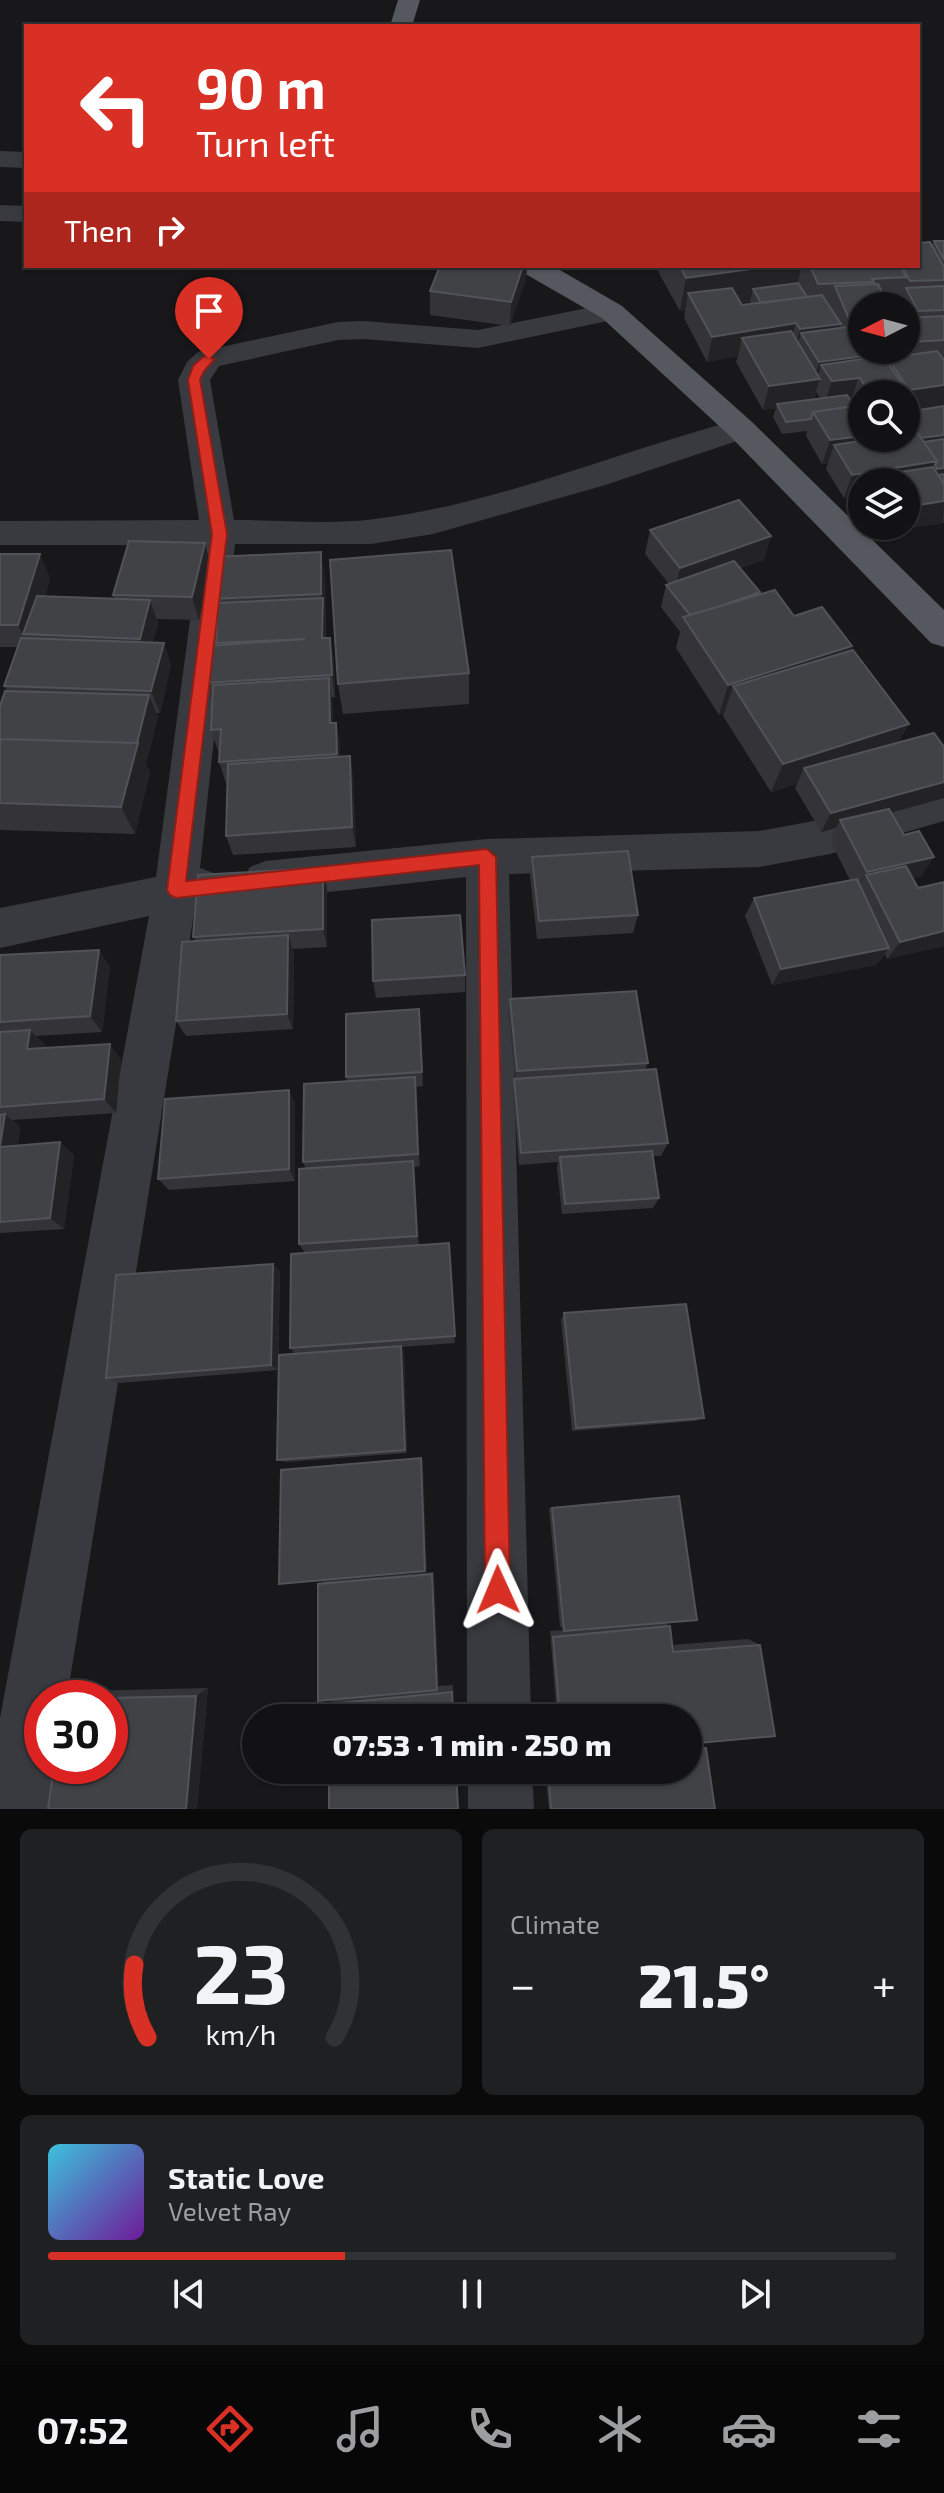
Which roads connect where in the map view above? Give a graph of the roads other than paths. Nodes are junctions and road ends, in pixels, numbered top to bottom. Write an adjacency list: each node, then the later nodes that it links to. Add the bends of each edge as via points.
1 (409, 0): 2 (main road)
2 (402, 24)
3 (0, 159): 4 (street)
4 (24, 160)
5 (0, 213): 6 (street)
6 (24, 214)
7 (535, 268): 8 (main road)
8 (612, 312): 9 (main road); 11 (street, via 478,339 338,331 209,359 194,380)
9 (741, 429): 11 (street, via 433,522 371,532); 12 (main road)
10 (0, 533): 11 (street)
11 (219, 534): 15 (street)
12 (944, 633)
13 (944, 804): 14 (street, via 830,836 759,849)
14 (487, 857): 15 (street); 17 (street)
15 (176, 890): 16 (street); 19 (street)
16 (0, 928)
17 (499, 1704)
18 (500, 1784): 20 (street)
19 (16, 1809)
20 (501, 1809)

